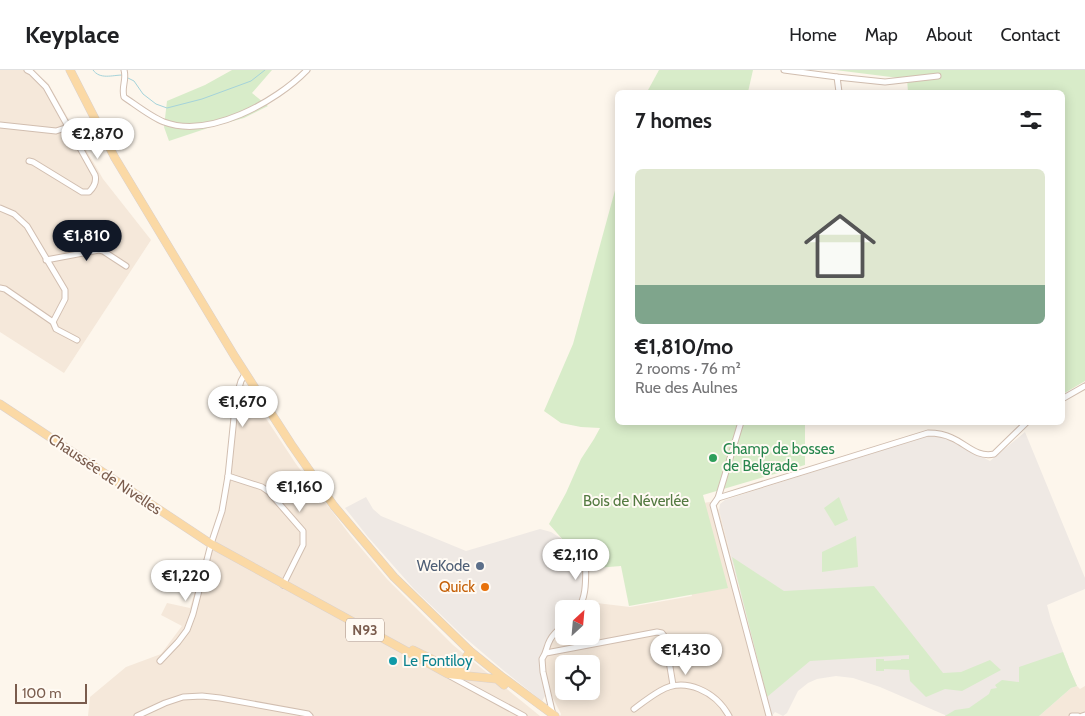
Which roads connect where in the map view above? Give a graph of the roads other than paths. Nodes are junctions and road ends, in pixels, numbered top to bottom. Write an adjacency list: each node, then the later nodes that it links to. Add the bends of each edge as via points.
1 (26, 70): 10 (street, via 46,87)
2 (70, 70): 18 (main road, via 115,158)
3 (307, 70): 5 (street, via 280,94 262,104 234,117 192,127 162,122 124,97)
4 (784, 70): 7 (street)
5 (125, 74)
6 (938, 76): 7 (street, via 885,82)
7 (837, 77): 8 (street)
8 (838, 90)
9 (0, 125): 10 (street, via 56,131)
10 (68, 127): 11 (street, via 95,174 95,184 89,192 82,192)
11 (29, 161)
12 (0, 208): 13 (street, via 14,214 27,226)
13 (46, 260): 14 (street, via 99,250); 16 (street, via 65,290 65,300)
14 (126, 266)
15 (0, 288): 16 (street)
16 (53, 322): 17 (street, via 56,329)
17 (77, 340)
18 (246, 374): 24 (street, via 236,398); 31 (main road, via 334,506 394,577)
19 (1085, 386): 20 (street)
20 (1065, 397)
21 (0, 404): 26 (main road, Chaussée de Nivelles / N93)
22 (740, 425): 25 (street)
23 (1024, 425): 25 (street, via 994,454 987,456 942,434 928,433)
24 (228, 476): 26 (street, via 222,512); 28 (street, via 269,492 303,531 304,545)
25 (718, 498): 44 (street, via 713,505)
26 (211, 544): 28 (main road, N93); 33 (street, via 187,630)
27 (586, 558): 29 (street)
28 (283, 585): 34 (main road, N93); 34 (main road, N93, via 441,664)
29 (583, 600)
30 (555, 634): 32 (street)
31 (470, 651): 34 (main road, via 462,664); 35 (main road)
32 (546, 653): 36 (street, via 662,633); 39 (street, via 542,659 542,672)
33 (160, 661)
34 (450, 672): 35 (main road); 37 (main road, N93, via 497,679); 42 (street)
35 (501, 676): 37 (main road)
36 (674, 685): 38 (street, via 660,690); 43 (street, via 706,691 726,709)
37 (521, 692): 39 (main road)
38 (634, 709)
39 (554, 715)
40 (138, 716): 41 (street, via 165,702 202,696)
41 (310, 716)
42 (524, 716)
43 (729, 716)
44 (769, 716)
45 (1072, 716): 46 (street)
46 (1078, 716)

